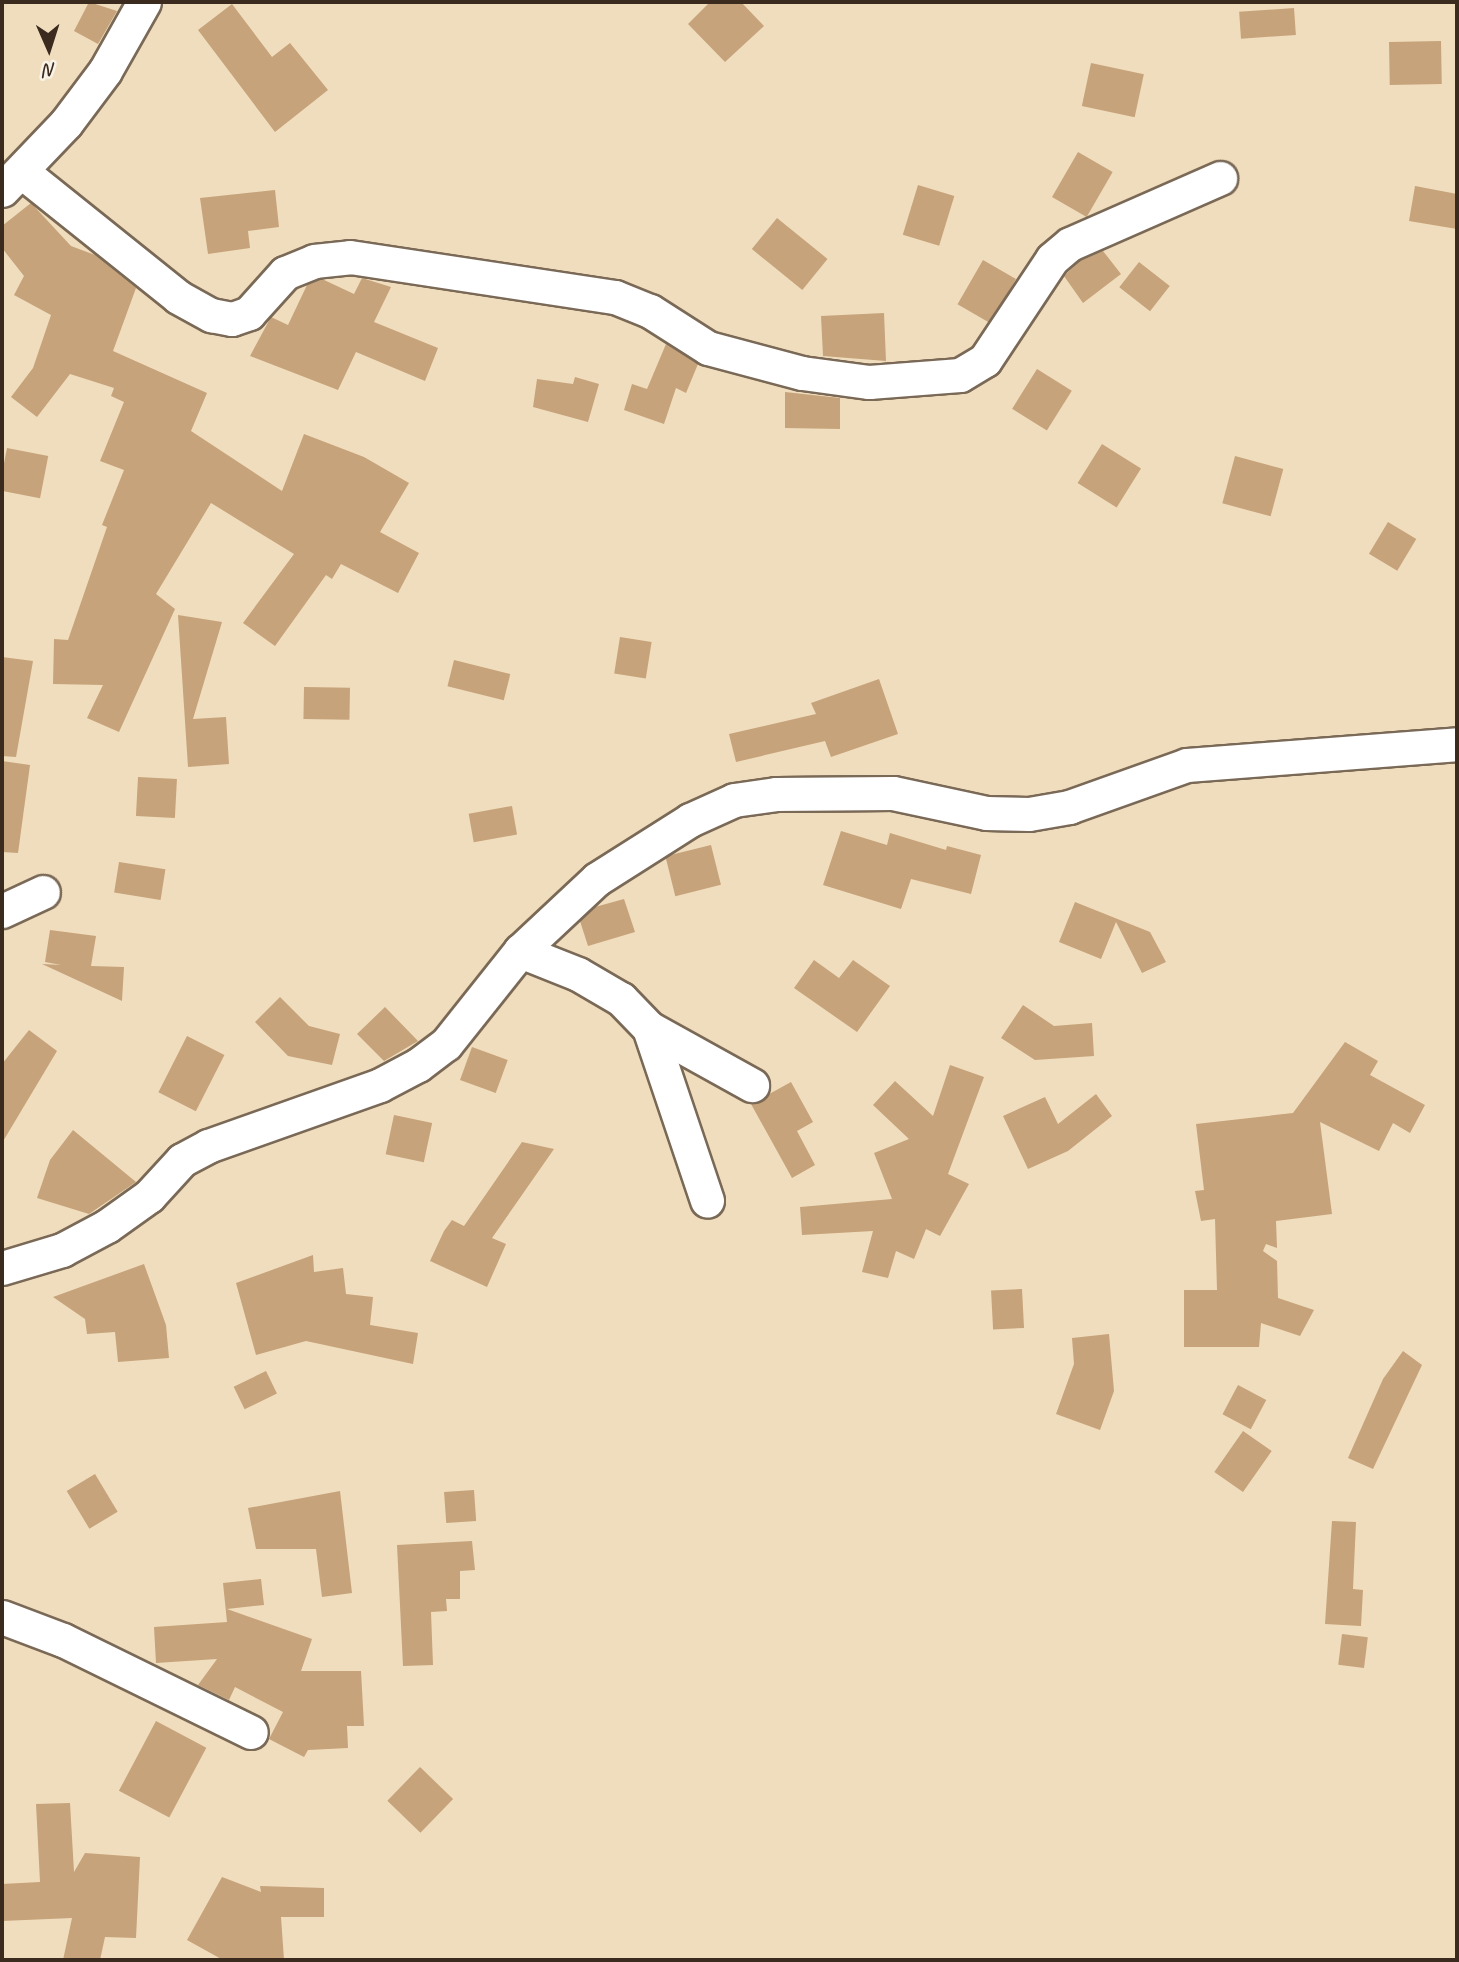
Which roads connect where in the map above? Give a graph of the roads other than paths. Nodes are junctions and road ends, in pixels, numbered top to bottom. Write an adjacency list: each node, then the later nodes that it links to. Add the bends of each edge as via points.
1 (144, 2): 3 (street, via 105,71 66,123)
2 (1220, 178): 3 (street, via 1069,244 1052,259 985,360 960,375 869,382 802,373 708,348 650,311 615,297 350,257 314,261 285,273 249,313 232,319 211,315 178,297)
3 (11, 180)
4 (1457, 744): 7 (street, via 1187,765 1069,807 1029,814 986,813 893,793 776,794 734,800 690,820 597,879)
5 (43, 892): 6 (street)
6 (2, 911)
7 (520, 951): 8 (street, via 578,974 610,993); 11 (street, via 446,1044 418,1065 380,1085 208,1146 182,1160 149,1196 107,1226 62,1250)
8 (649, 1028): 9 (street); 10 (street)
9 (752, 1085)
10 (707, 1200)
11 (2, 1268)
12 (2, 1617): 13 (street, via 63,1640)
13 (251, 1732)

